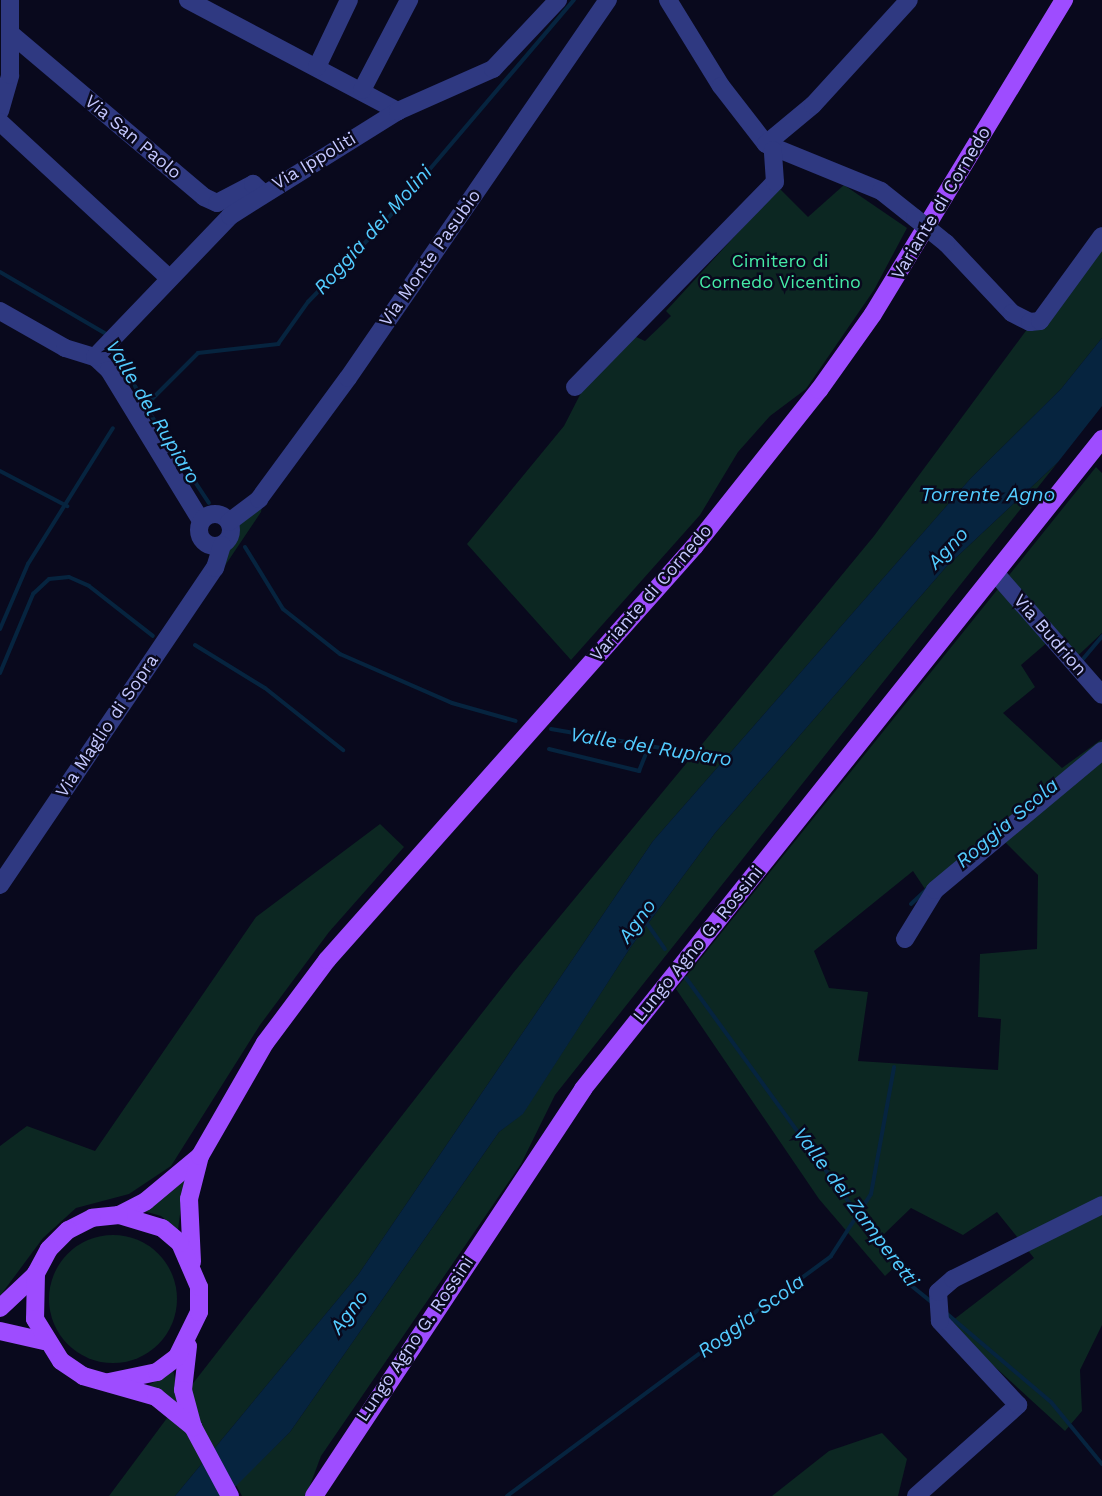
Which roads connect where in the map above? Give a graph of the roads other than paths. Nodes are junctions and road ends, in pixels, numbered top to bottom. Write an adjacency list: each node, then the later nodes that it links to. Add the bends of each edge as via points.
1 (10, 0): 11 (street)
2 (188, 0): 10 (street)
3 (349, 0): 12 (street)
4 (409, 0): 13 (street)
5 (558, 0): 15 (street, Via Ippoliti, via 493,69)
6 (608, 0): 25 (street, Via Monte Pasubio, via 348,378 259,499 244,509)
7 (668, 0): 17 (street, via 721,86)
8 (909, 0): 17 (street)
9 (1064, 0): 32 (main road, Variante di Cornedo, via 873,314 819,390 694,547 327,960 265,1043)
10 (218, 7): 12 (street)
11 (10, 33): 14 (street, via 10,75); 18 (street, Via San Paolo, via 204,197 217,203 253,184)
12 (317, 67): 13 (street)
13 (362, 90): 15 (street)
14 (0, 111)
15 (398, 111): 18 (street, Via Ippoliti)
16 (0, 122): 20 (street)
17 (770, 147): 19 (street, bridge, via 881,192 946,243 1012,313 1040,321); 23 (street, via 775,182)
18 (262, 192): 20 (street, Via Ippoliti, via 230,216)
19 (1102, 236)
20 (168, 277): 22 (street, Via Ippoliti)
21 (0, 311): 22 (street, via 65,348)
22 (94, 357): 25 (street, via 128,398 192,502)
23 (574, 387)
24 (1102, 439): 27 (main road, Lungo Agno G. Rossini)
25 (215, 518): 26 (street, via 231,532); 26 (street, via 199,536)
26 (217, 546): 30 (street, Via Maglio di Sopra, via 215,568)
27 (997, 575): 28 (street, Via Budrion); 43 (main road, Lungo Agno G. Rossini, via 583,1089)
28 (1102, 695)
29 (1102, 751): 31 (street, via 935,890)
30 (0, 885)
31 (905, 939)
32 (200, 1156): 34 (main road, via 146,1202); 35 (main road, via 189,1198)
33 (1102, 1205): 47 (street, via 953,1279 938,1292 940,1321 1018,1405)
34 (119, 1215): 35 (main road, via 162,1228); 36 (main road, via 92,1218 68,1230 49,1249)
35 (192, 1262): 39 (main road, via 199,1312)
36 (36, 1274): 37 (main road); 40 (main road, via 34,1308)
37 (0, 1308)
38 (0, 1331): 40 (main road)
39 (191, 1336): 41 (main road, via 157,1372); 42 (main road, via 183,1365 183,1390)
40 (44, 1341): 41 (main road, via 61,1361)
41 (109, 1382): 42 (main road, via 156,1397)
42 (194, 1426): 44 (main road)
43 (327, 1474): 45 (main road, Lungo Agno G. Rossini); 46 (main road, Lungo Agno G. Rossini)
44 (230, 1496)
45 (314, 1496)
46 (323, 1496)
47 (916, 1496)

